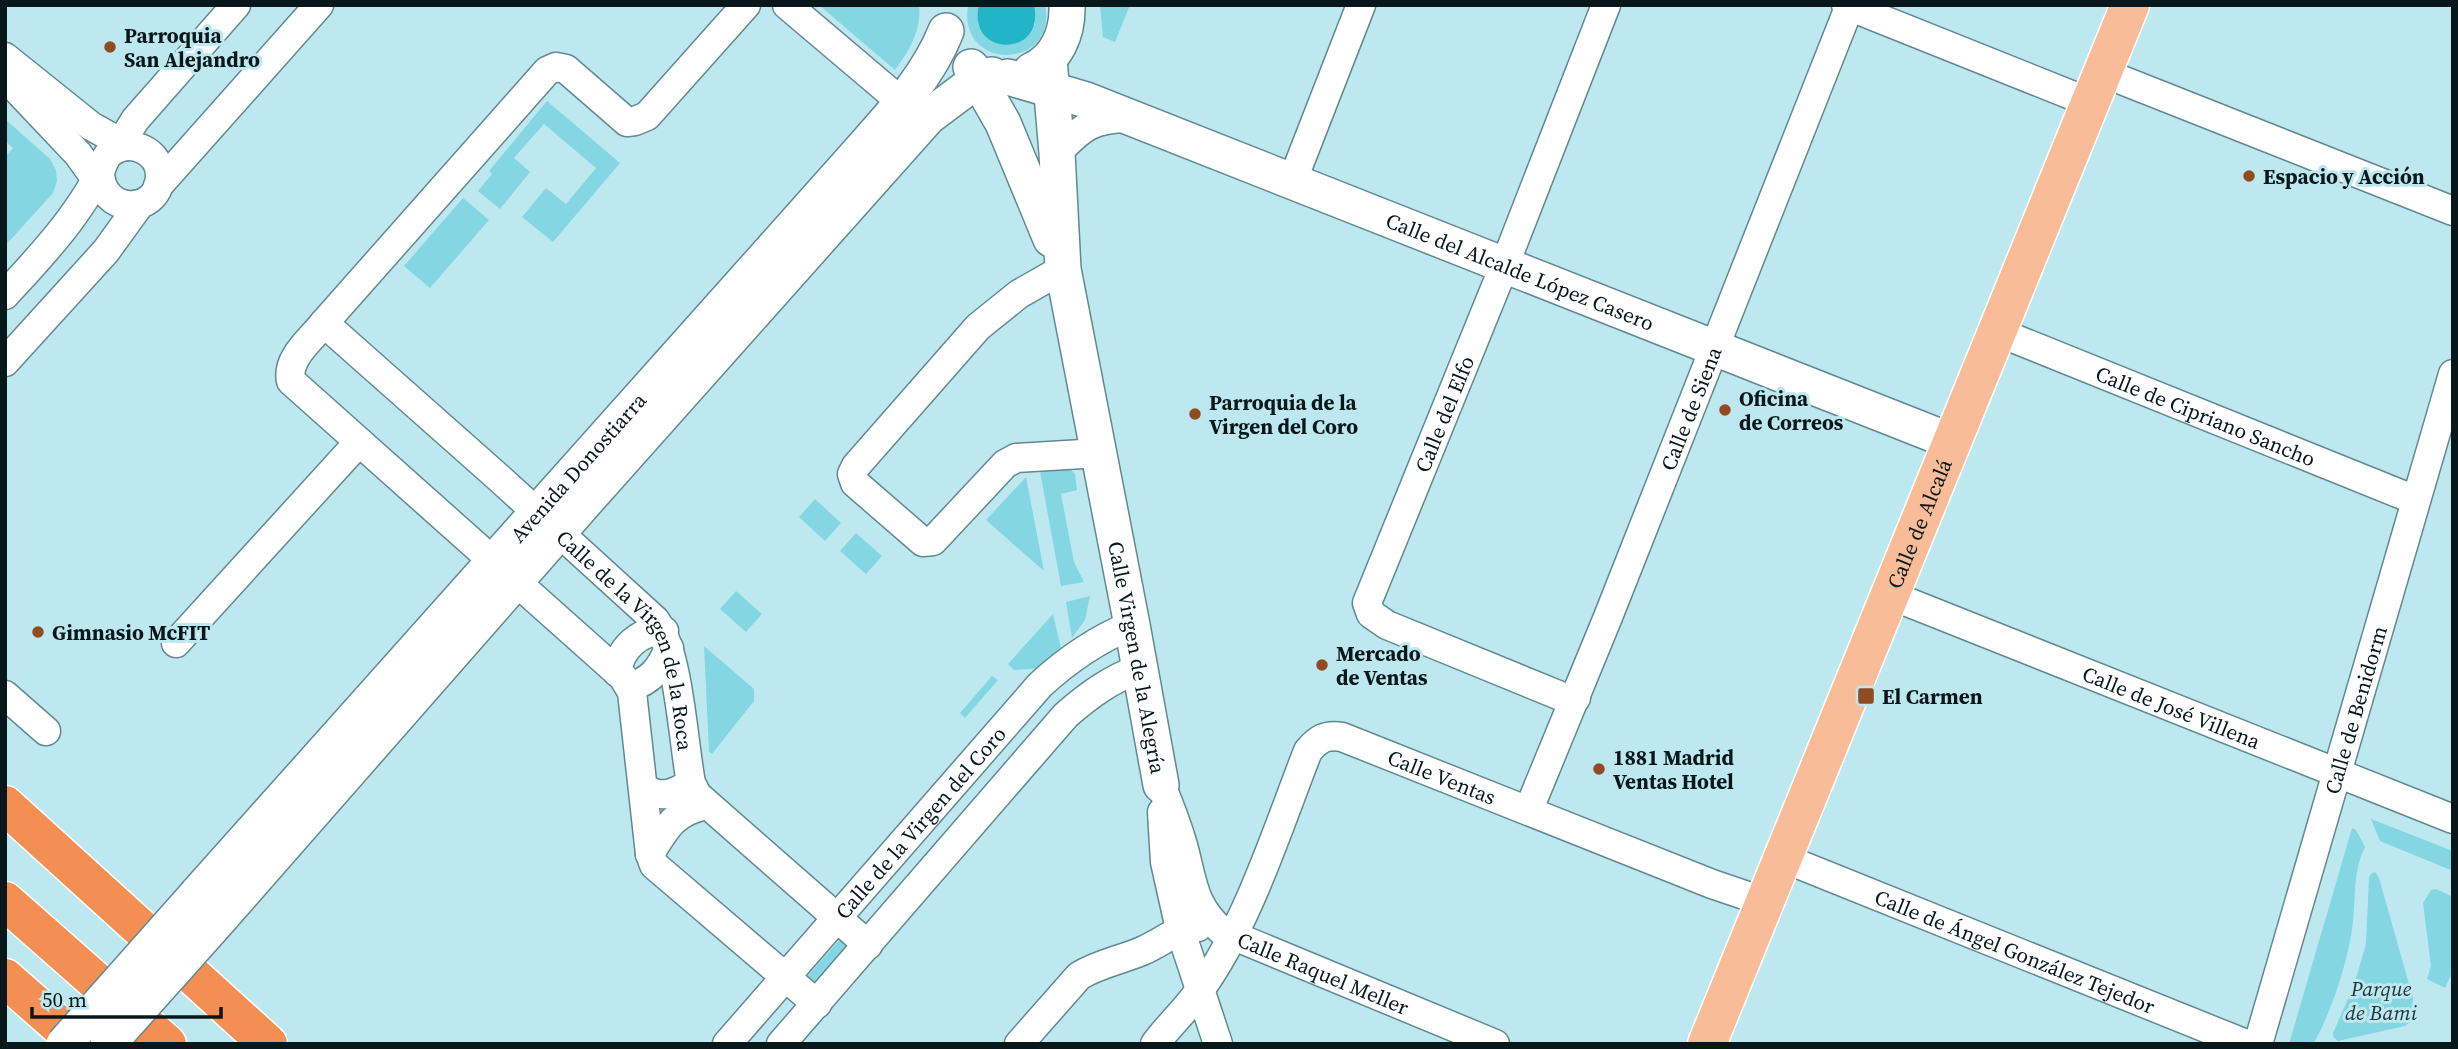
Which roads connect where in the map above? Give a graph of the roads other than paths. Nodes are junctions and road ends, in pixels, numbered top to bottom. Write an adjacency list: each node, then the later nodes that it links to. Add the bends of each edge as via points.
1 (236, 5): 18 (street, via 135,120)
2 (320, 5): 22 (street)
3 (746, 5): 27 (street, Calle de la Virgen de la Roca, via 647,116 635,121 627,122 566,69 547,71)
4 (787, 5): 16 (street)
5 (1067, 5): 12 (street, via 1065,32)
6 (1361, 5): 21 (street)
7 (1606, 5): 24 (street, Calle del Elfo)
8 (2130, 5): 15 (main road, Calle de Alcalá)
9 (1848, 6): 15 (street); 29 (street, Calle de Siena)
10 (945, 18): 13 (street, Calle Virgen de la Alegría, via 955,51); 16 (street, Avenida Donostiarra, via 939,48 926,70)
11 (5, 57): 18 (street)
12 (1051, 68): 13 (street, Calle del Alcalde López Casero); 17 (street, Calle del Alcalde López Casero, via 1086,100); 19 (street, Calle Virgen de la Alegría)
13 (987, 75): 16 (street, Avenida Donostiarra, via 939,106); 25 (street, Calle Virgen de la Alegría)
14 (5, 77): 20 (street)
15 (2097, 88): 23 (street); 28 (main road, Calle de Alcalá)
16 (915, 110): 36 (street, Avenida Donostiarra)
17 (1131, 118): 19 (street, via 1106,118 1087,126); 21 (street, Calle del Alcalde López Casero)
18 (122, 145): 20 (street, via 106,157); 22 (street, via 144,149 156,161 160,178)
19 (1057, 153): 25 (street, Calle Virgen de la Alegría)
20 (100, 180): 22 (street, via 114,201 131,206); 26 (street, via 65,228)
21 (1292, 182): 24 (street, Calle del Alcalde López Casero)
22 (149, 195): 30 (street, via 106,251)
23 (2453, 211)
24 (1505, 264): 29 (street, Calle del Alcalde López Casero); 45 (street, Calle del Elfo, via 1367,603 1371,614 1387,625)
25 (1063, 269): 34 (street, Calle Virgen de la Alegría); 34 (street, via 1019,294 978,327 852,474 855,483 923,542 933,541 1004,464 1016,458)
26 (5, 295)
27 (324, 323): 32 (street, Calle de la Virgen de la Roca, via 292,361 291,381); 36 (street, Calle de la Virgen de la Roca)
28 (1998, 332): 33 (main road, Calle de Alcalá); 35 (street, Calle de Cipriano Sancho)
29 (1714, 347): 33 (street, Calle del Alcalde López Casero); 45 (street, Calle de Siena)
30 (5, 362)
31 (2453, 374): 35 (street, Calle de Benidorm)
32 (359, 442): 37 (street, Calle de la Virgen de la Roca); 41 (street)
33 (1953, 442): 38 (main road, Calle de Alcalá)
34 (1099, 453): 39 (street, Calle Virgen de la Alegría)
35 (2415, 500): 47 (street, Calle de Benidorm)
36 (547, 523): 37 (street, Avenida Donostiarra); 40 (street, Calle de la Virgen de la Roca, via 655,621)
37 (504, 572): 43 (street, Calle de la Virgen de la Roca); 59 (street, Avenida Donostiarra)
38 (1890, 595): 47 (street, Calle de José Villena); 56 (main road, Calle de Alcalá)
39 (1132, 625): 42 (street, Calle Virgen de la Alegría); 60 (street, Calle de la Virgen del Coro, via 1107,635 1040,685)
40 (666, 640): 43 (street, via 663,664 653,675 640,684); 43 (street, via 652,631 641,635 619,660); 48 (street, Calle de la Virgen de la Roca)
41 (176, 643)
42 (1139, 669): 49 (street, Calle Virgen de la Alegría); 63 (street, Calle de la Virgen del Coro, via 1103,685 1066,715)
43 (623, 679): 50 (street, Calle de la Virgen de la Roca, via 632,692)
44 (5, 695): 46 (street)
45 (1576, 698): 53 (street, Calle de Siena)
46 (46, 731)
47 (2338, 772): 54 (street, Calle de José Villena); 81 (street, Calle de Benidorm)
48 (691, 783): 50 (street, via 663,796); 51 (street, Calle de la Virgen de la Roca)
49 (1161, 785): 61 (street, Calle Virgen de la Alegría, via 1165,862); 62 (street, Calle Raquel Meller, via 1198,904 1212,922)
50 (643, 788): 55 (street, Calle de la Virgen de la Roca)
51 (708, 805): 55 (street, via 681,814); 60 (street, Calle de la Virgen de la Roca)
52 (11, 808): 74 (highway)
53 (1529, 810): 58 (street, Calle Ventas); 62 (street, Calle Ventas, via 1342,737 1317,740 1308,751)
54 (2453, 819)
55 (650, 854): 65 (street, via 662,873)
56 (1783, 858): 58 (main road, Calle de Alcalá); 80 (street, Calle de Ángel González Tejedor)
57 (5, 901): 73 (highway)
58 (1765, 902): 79 (main road, Calle de Alcalá)
59 (210, 905): 70 (street, bridge); 72 (street, bridge)
60 (837, 919): 63 (street, Calle de la Virgen de la Roca); 65 (street, Calle de la Virgen del Coro)
61 (1180, 929): 62 (street, via 1197,926); 66 (street, Calle Virgen de la Alegría); 77 (street, via 1152,947 1079,976)
62 (1237, 938): 66 (street); 68 (street, via 1236,967 1220,998); 78 (street, Calle Raquel Meller)
63 (868, 945): 67 (street, Calle de la Virgen del Coro)
64 (5, 978): 71 (highway)
65 (786, 978): 67 (street); 75 (street, Calle de la Virgen del Coro)
66 (1200, 991): 68 (street, Calle Virgen de la Alegría); 69 (street)
67 (817, 1004): 76 (street, Calle de la Virgen del Coro)
68 (1216, 1038): 69 (street, via 1188,1031)
69 (1159, 1039)
70 (64, 1044)
71 (80, 1044)
72 (107, 1044)
73 (167, 1044)
74 (268, 1044)
75 (727, 1044)
76 (781, 1044)
77 (1018, 1044)
78 (1495, 1044)
79 (1707, 1044)
80 (2246, 1044)
81 (2258, 1044)

